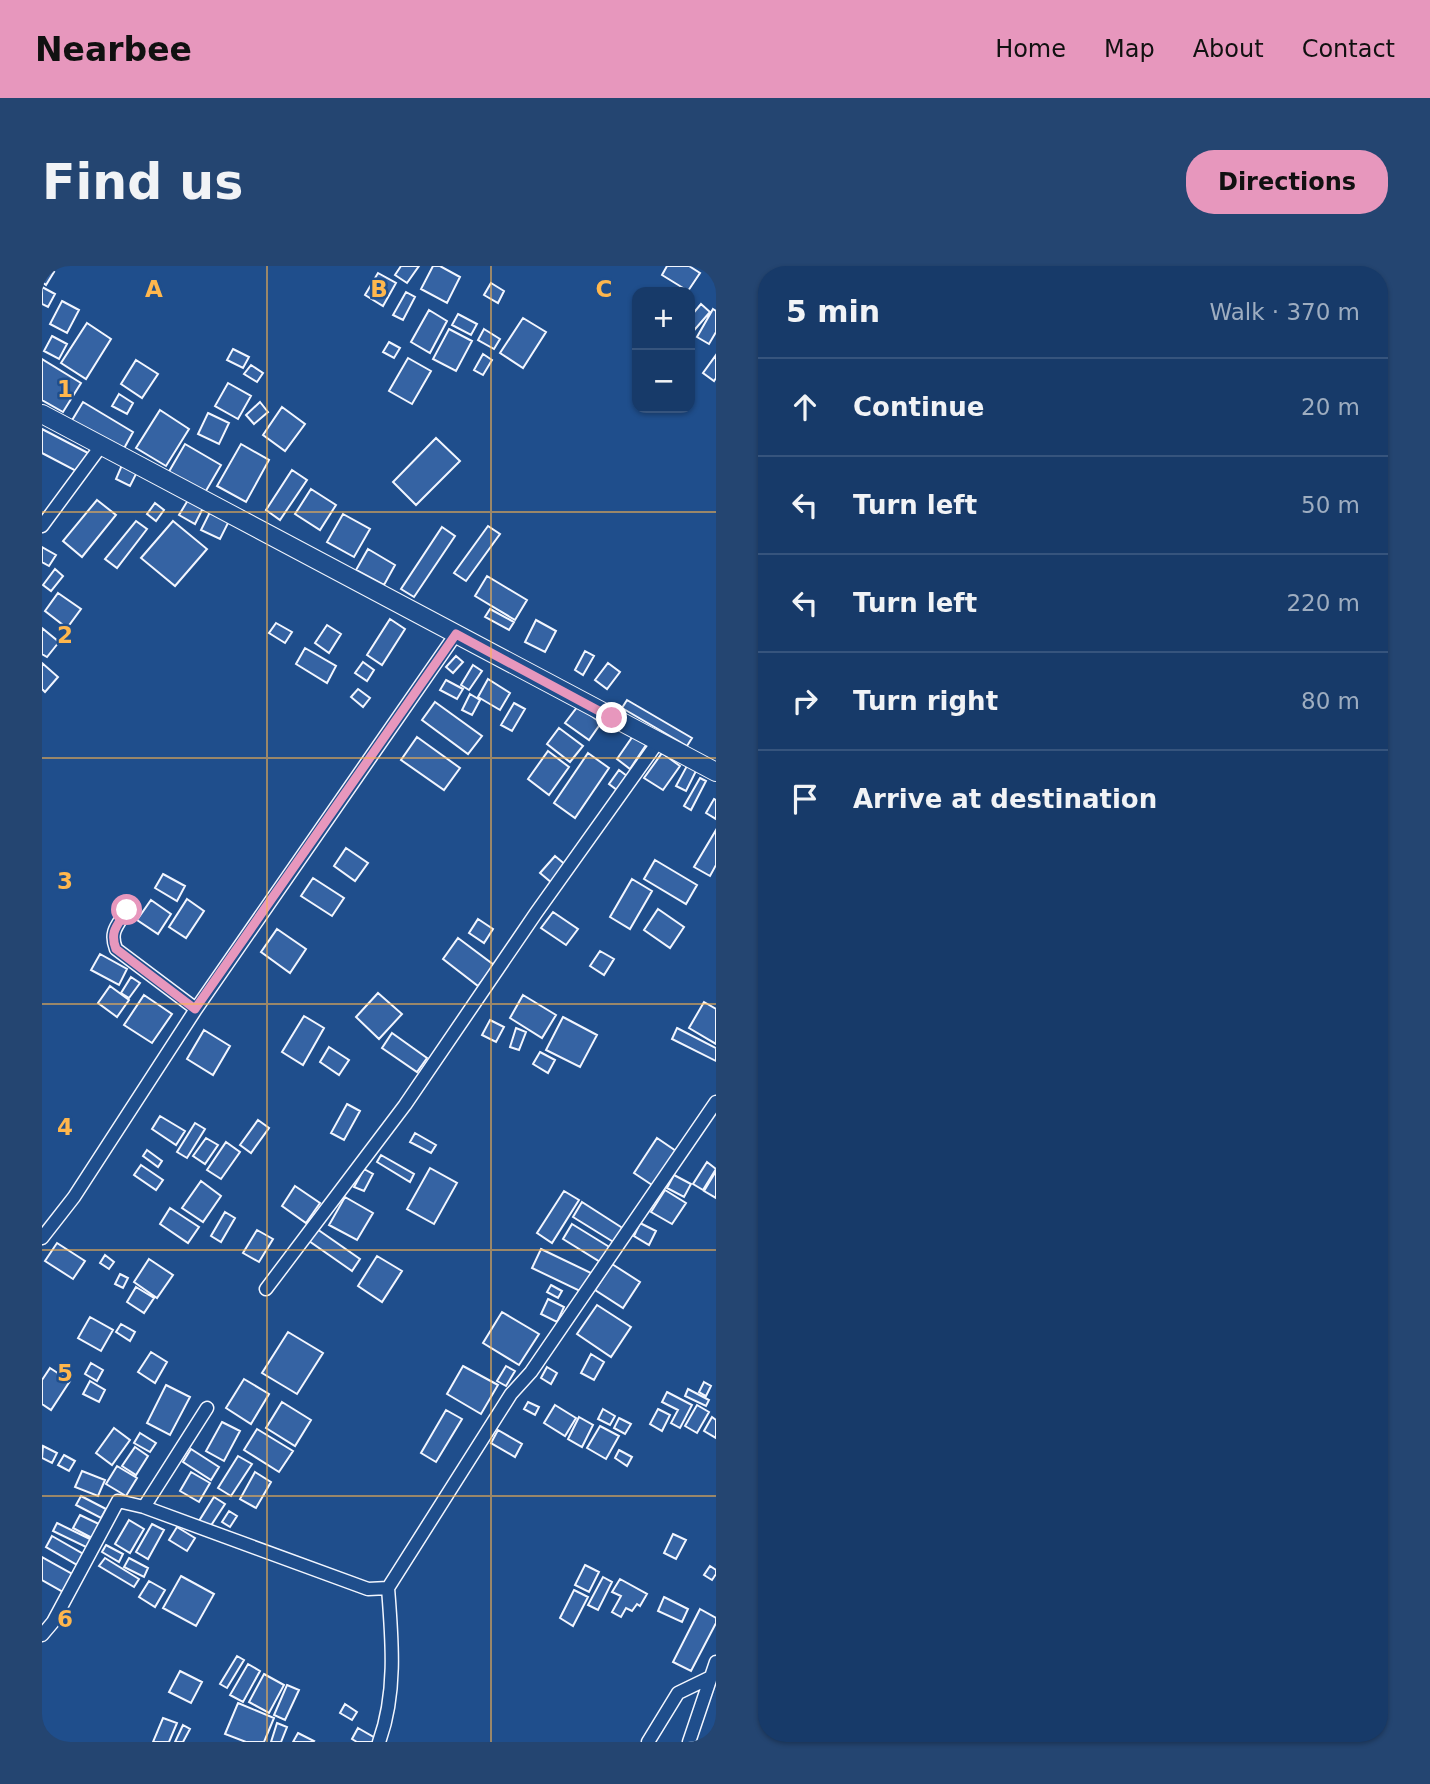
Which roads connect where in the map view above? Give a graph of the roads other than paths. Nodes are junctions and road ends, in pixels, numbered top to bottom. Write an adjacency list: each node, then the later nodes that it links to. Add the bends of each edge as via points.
1 (42, 414): 2 (main road)
2 (101, 446): 3 (street); 4 (main road)
3 (42, 526)
4 (456, 634): 5 (main road); 8 (street)
5 (658, 742): 6 (main road); 11 (street, via 405,1105)
6 (716, 772)
7 (127, 910): 8 (street, via 112,939 116,949)
8 (195, 1009): 10 (street, via 74,1197)
9 (716, 1102): 14 (street, via 531,1372 511,1394)
10 (42, 1238)
11 (266, 1289)
12 (207, 1408): 13 (street)
13 (144, 1507): 14 (street, via 368,1589); 15 (street, via 118,1501)
14 (387, 1588): 18 (street, via 392,1682)
15 (42, 1635)
16 (716, 1662): 17 (street)
17 (711, 1677): 19 (street, via 678,1693); 20 (street)
18 (379, 1742)
19 (649, 1742)
20 (689, 1742)

